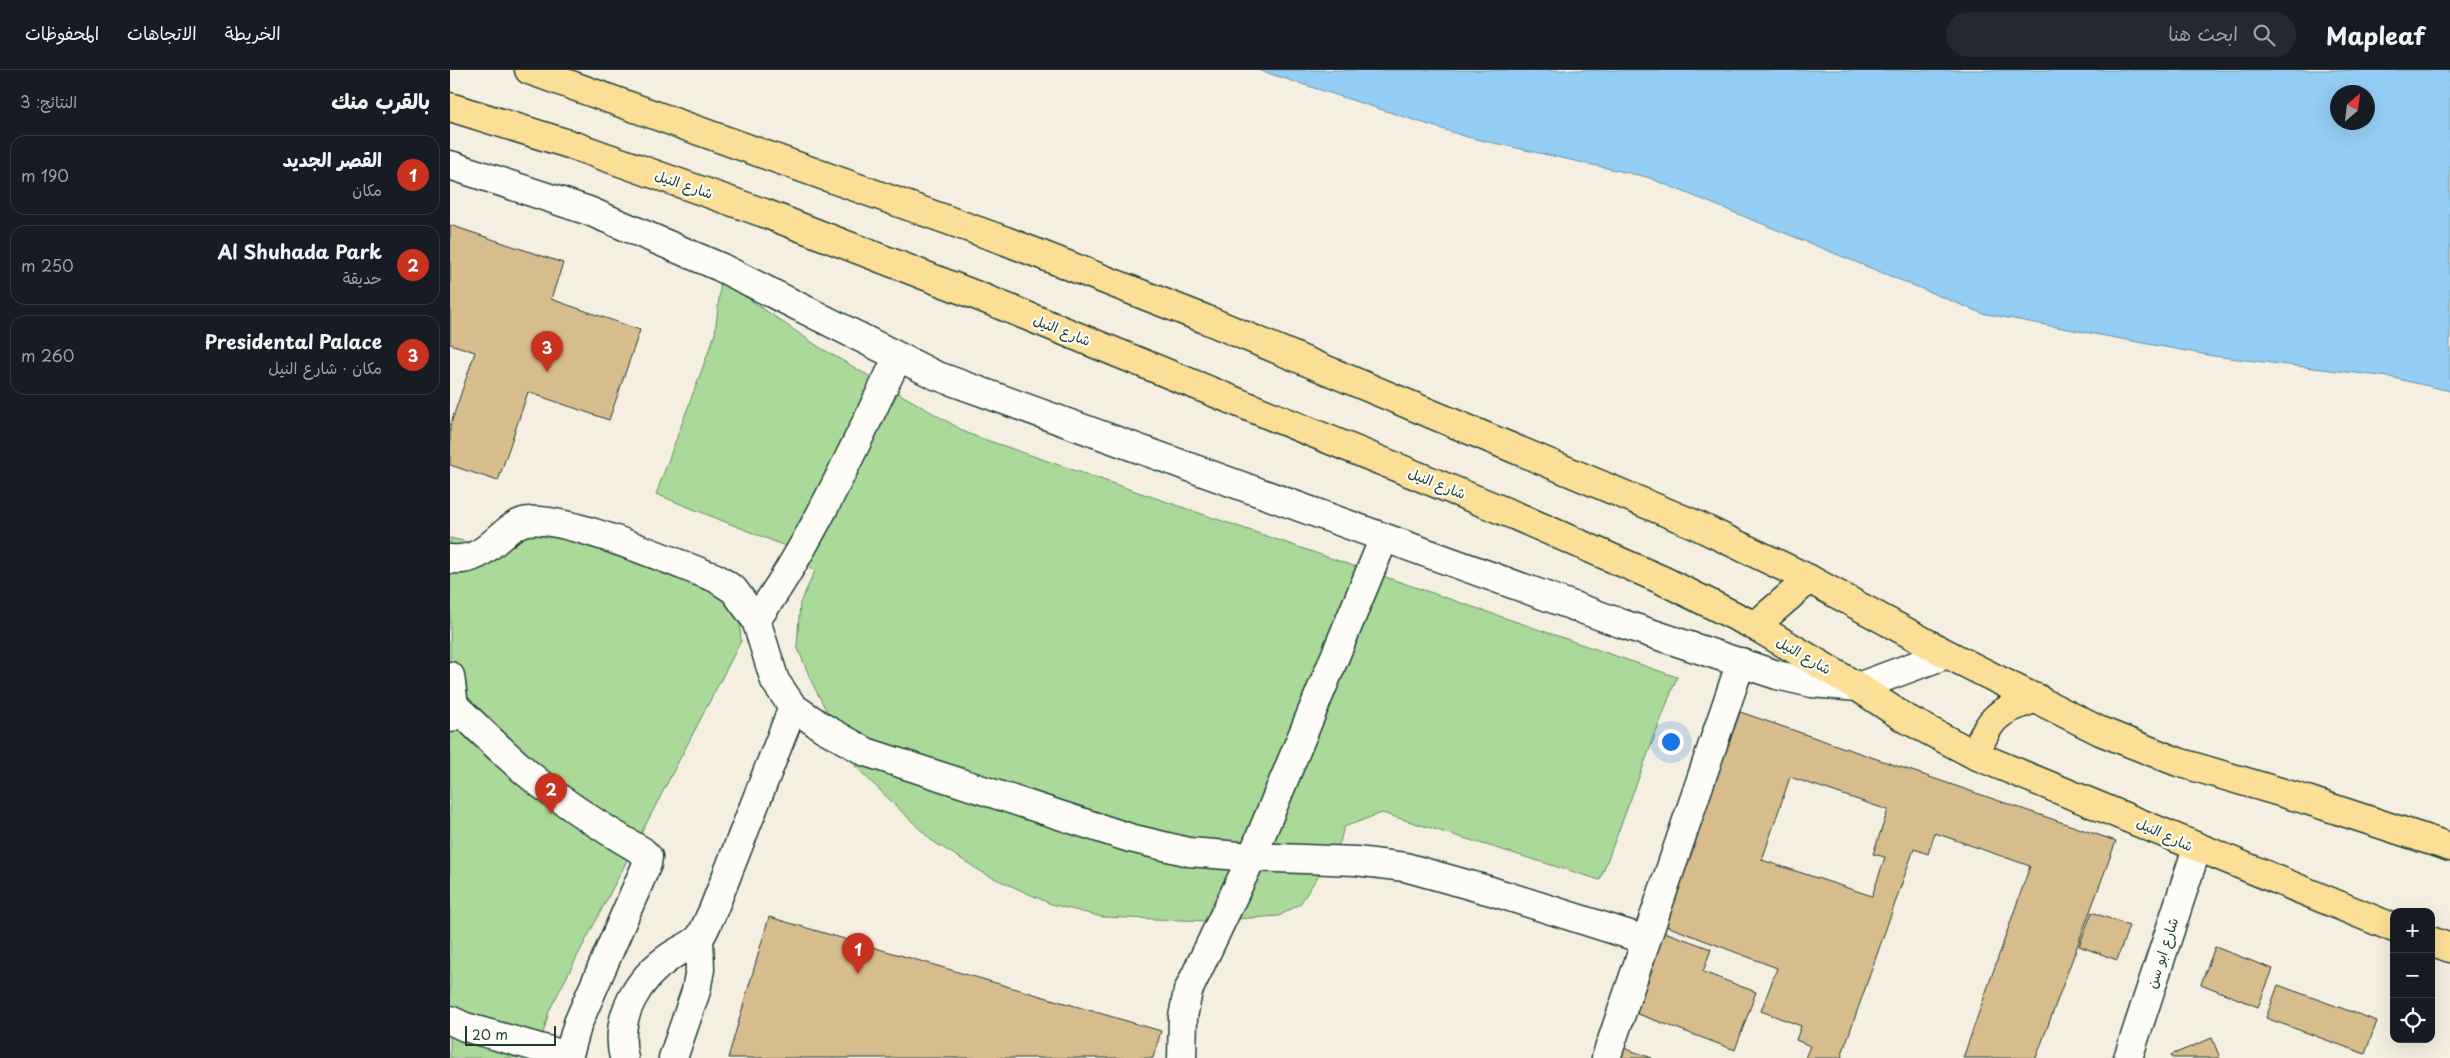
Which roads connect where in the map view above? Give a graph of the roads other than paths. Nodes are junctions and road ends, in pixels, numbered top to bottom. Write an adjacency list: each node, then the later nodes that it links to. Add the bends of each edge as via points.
1 (529, 70): 7 (main road, via 1006,241 1205,319 1694,524)
2 (450, 106): 9 (main road, شارع النيل, via 764,213 988,300 1516,516 1662,580)
3 (450, 165): 4 (street, via 589,212 720,268)
4 (898, 357): 5 (street, via 935,375 1052,419); 8 (street, via 783,584)
5 (1384, 538): 11 (street, via 1623,624); 20 (street)
6 (450, 558): 8 (street, via 475,555 524,522 548,522 585,530 716,578 734,590)
7 (1809, 579): 9 (main road); 10 (main road)
8 (756, 620): 15 (street, via 775,681)
9 (1755, 626): 13 (main road, شارع النيل)
10 (1947, 654): 13 (street); 14 (main road)
11 (1741, 662): 13 (street, via 1777,676 1812,683); 23 (street)
12 (450, 676): 16 (street)
13 (1858, 686): 17 (main road, شارع النيل, via 1903,717)
14 (2037, 698): 17 (main road, via 2004,709 1994,718 1985,729); 18 (main road, via 2100,731 2178,762)
15 (793, 707): 20 (street, via 866,752 905,766 1130,838 1189,852); 22 (street)
16 (452, 712): 27 (street, via 562,801 648,857 578,1023)
17 (1975, 755): 19 (main road, شارع النيل, via 2128,816)
18 (2450, 847)
19 (2197, 848): 21 (main road, شارع النيل); 32 (street, شارع ابو سن)
20 (1252, 857): 23 (street, via 1356,861 1405,867); 30 (street, via 1188,991 1183,1017)
21 (2390, 926)
22 (699, 938): 28 (street, via 650,972 632,996 623,1024); 29 (street, via 700,968 696,991)
23 (1646, 940): 31 (street)
24 (2435, 942): 25 (main road)
25 (2450, 948)
26 (450, 1020): 27 (street)
27 (568, 1057)
28 (624, 1058)
29 (673, 1058)
30 (1182, 1058)
31 (1606, 1058)
32 (2128, 1058)

